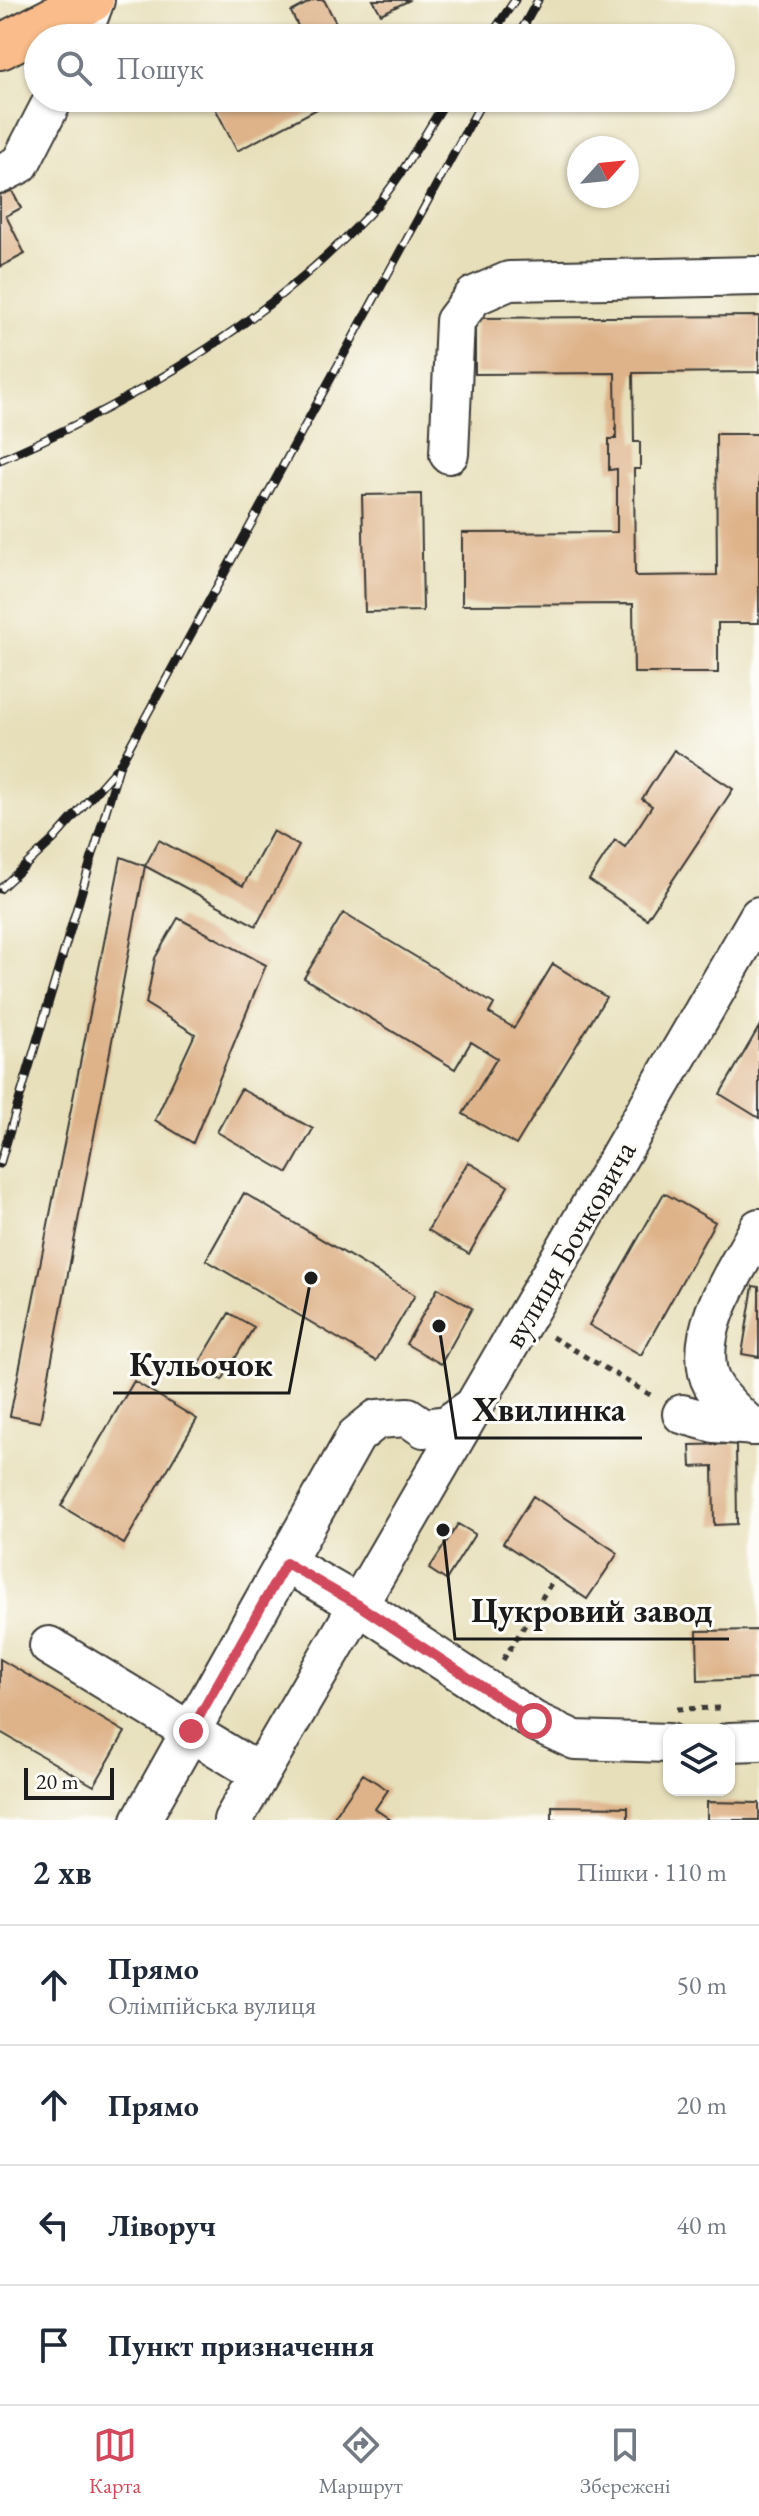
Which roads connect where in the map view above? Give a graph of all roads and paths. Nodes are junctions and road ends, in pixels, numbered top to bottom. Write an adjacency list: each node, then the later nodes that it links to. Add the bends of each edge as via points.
1 (93, 0): 2 (main road); 3 (street)
2 (46, 24)
3 (85, 24)
4 (24, 35): 5 (main road)
5 (0, 47)
6 (47, 112): 7 (street, via 20,164)
7 (0, 174)
8 (759, 276): 9 (street, via 509,281 474,296 455,321)
9 (449, 454)
10 (759, 916): 12 (street, вулиця Бочковича)
11 (759, 1228): 15 (street, via 707,1330 708,1375 732,1410)
12 (524, 1321): 13 (street, вулиця Бочковича); 14 (path)
13 (474, 1406): 16 (street, via 447,1425 424,1428 408,1417 377,1419 356,1436); 18 (street, вулиця Бочковича)
14 (682, 1414): 15 (street)
15 (755, 1426)
16 (286, 1563): 18 (street); 29 (street)
17 (555, 1577): 21 (path)
18 (357, 1604): 27 (street, via 534,1721 575,1740); 31 (street, вулиця Бочковича)
19 (49, 1646): 29 (street)
20 (490, 1653): 21 (path)
21 (503, 1660): 22 (path)
22 (514, 1667)
23 (688, 1701): 24 (path)
24 (688, 1708): 25 (path); 26 (path)
25 (673, 1724)
26 (728, 1724)
27 (663, 1727)
28 (735, 1728): 30 (street)
29 (191, 1731): 31 (street); 32 (street)
30 (759, 1741)
31 (259, 1773): 33 (street, вулиця Бочковича)
32 (141, 1820)
33 (233, 1820)

